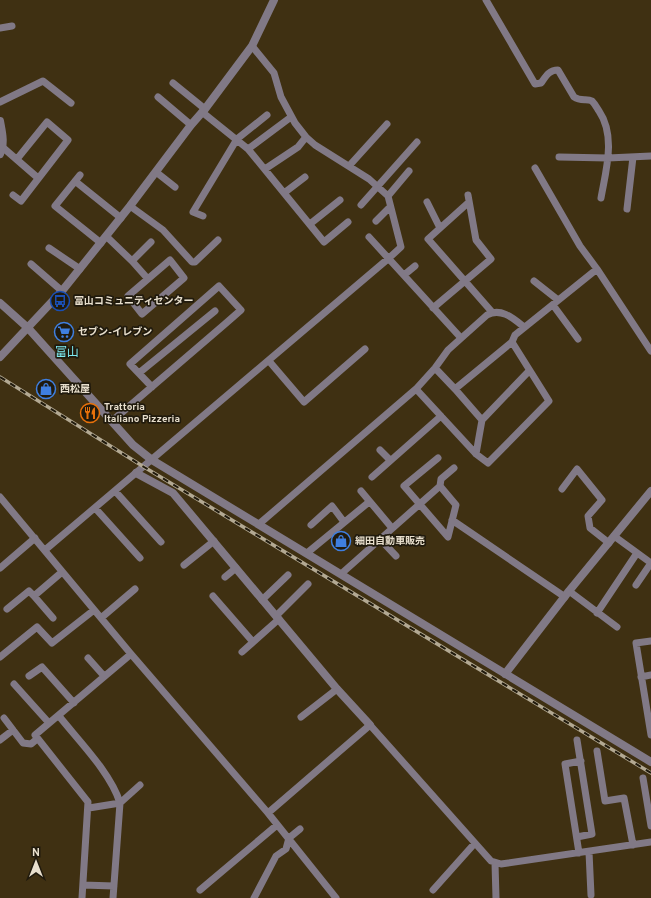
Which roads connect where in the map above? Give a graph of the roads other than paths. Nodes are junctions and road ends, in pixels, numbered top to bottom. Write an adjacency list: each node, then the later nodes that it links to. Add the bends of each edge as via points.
1 (274, 0): 5 (street)
2 (486, 0): 24 (street, via 535,84 541,83 549,72 558,70 574,97 589,100 595,105 605,120)
3 (12, 26): 4 (street)
4 (0, 28)
5 (252, 46): 10 (street); 12 (street, via 274,74)
6 (173, 83): 10 (street)
7 (158, 97): 15 (street)
8 (0, 102): 9 (street, via 43,81)
9 (70, 103)
10 (204, 111): 15 (street); 17 (street)
11 (267, 115): 17 (street)
12 (291, 117): 16 (street); 19 (street)
13 (0, 121): 20 (street)
14 (387, 124): 26 (street)
15 (191, 125): 30 (street)
16 (306, 137): 26 (street); 28 (street, via 298,147)
17 (237, 139): 19 (street); 47 (street, via 193,212)
18 (417, 142): 35 (street)
19 (248, 148): 28 (street)
20 (1, 149): 25 (street)
21 (651, 156): 23 (street)
22 (559, 157): 24 (street)
23 (633, 157): 24 (street); 46 (street)
24 (608, 158): 40 (street)
25 (17, 159): 33 (street); 33 (street, via 47,122 68,140)
26 (349, 166): 35 (street)
27 (536, 168): 63 (street, via 580,246)
28 (265, 169): 37 (street)
29 (409, 171): 39 (street)
30 (156, 172): 36 (street); 44 (street)
31 (80, 175): 34 (street)
32 (305, 177): 37 (street)
33 (38, 178): 38 (street, via 21,201)
34 (75, 181): 48 (street); 54 (street, via 55,206)
35 (377, 187): 39 (street); 43 (street)
36 (175, 188)
37 (284, 193): 51 (street)
38 (13, 195)
39 (388, 196): 45 (street)
40 (601, 198)
41 (340, 200): 51 (street)
42 (427, 202): 52 (street)
43 (361, 205)
44 (130, 206): 48 (street); 55 (street, via 163,230 192,262 196,262)
45 (390, 207): 49 (street); 58 (street, via 400,247)
46 (627, 209)
47 (203, 216)
48 (121, 218): 54 (street)
49 (376, 221)
50 (348, 222): 51 (street, via 324,242)
51 (310, 224)
52 (440, 228): 67 (street, via 428,239); 67 (street, via 468,199 476,240 491,259)
53 (369, 237): 58 (street)
54 (104, 240): 59 (street); 62 (street)
55 (218, 240)
56 (151, 242): 59 (street)
57 (49, 248): 62 (street)
58 (389, 258): 64 (street); 82 (street)
59 (132, 261): 65 (street)
60 (31, 264): 68 (street)
61 (415, 266): 64 (street)
62 (80, 269): 68 (street)
63 (597, 269): 69 (street); 80 (street)
64 (404, 275): 71 (street)
65 (148, 279): 65 (street, via 128,296 142,314 184,278 170,260)
66 (534, 281): 69 (street)
67 (465, 282): 71 (street); 73 (street)
68 (62, 291): 75 (street)
69 (556, 302): 74 (street); 77 (street)
70 (0, 303): 75 (street)
71 (433, 308): 76 (street)
72 (214, 311): 85 (street)
73 (492, 312): 74 (street, via 510,316); 76 (street)
74 (524, 327): 78 (street, via 515,335)
75 (28, 328): 81 (street); 91 (street)
76 (461, 338): 83 (street)
77 (578, 339)
78 (512, 342): 84 (street); 88 (street)
79 (365, 349): 82 (street, via 304,402)
80 (651, 351)
81 (0, 357)
82 (269, 361): 95 (street)
83 (435, 368): 87 (street); 88 (street)
84 (529, 372): 90 (street); 93 (street, via 548,401 488,463)
85 (139, 373): 86 (street); 86 (street, via 130,364 219,286 241,310)
86 (152, 387): 91 (street)
87 (416, 389): 89 (street); 111 (street)
88 (455, 389): 90 (street)
89 (441, 416): 93 (street); 96 (street)
90 (482, 420): 93 (street)
91 (112, 421): 95 (street, via 132,445)
92 (380, 450): 96 (street)
93 (476, 454)
94 (438, 458): 107 (street, via 404,486)
95 (152, 460): 98 (street); 111 (street)
96 (390, 460): 99 (street)
97 (454, 468): 100 (street, via 441,479)
98 (136, 473): 102 (street); 118 (street, via 173,493)
99 (372, 476)
100 (440, 486): 107 (street); 109 (street, via 456,505)
101 (562, 489): 116 (street, via 577,469 602,500 588,516 590,528)
102 (115, 491): 108 (street); 117 (street)
103 (651, 491): 116 (street)
104 (360, 492): 106 (street)
105 (0, 497): 114 (street)
106 (369, 502): 110 (street); 113 (street)
107 (420, 504): 109 (street, via 448,537); 113 (street)
108 (95, 508): 119 (street); 123 (street)
109 (452, 520): 134 (street)
110 (344, 522): 112 (street, via 332,506); 121 (street)
111 (259, 524): 121 (street)
112 (311, 525)
113 (392, 528): 115 (street)
114 (35, 538): 119 (street); 125 (street)
115 (380, 539): 122 (street); 128 (street)
116 (612, 539): 120 (street); 134 (street)
117 (161, 542)
118 (214, 542): 124 (street); 126 (street)
119 (46, 550): 127 (street)
120 (637, 553): 132 (street, via 651,563); 140 (street)
121 (307, 554): 128 (street)
122 (396, 556)
123 (140, 558)
124 (184, 565)
125 (0, 568)
126 (236, 568): 130 (street); 137 (street)
127 (62, 572): 135 (street); 139 (street)
128 (341, 574): 151 (street)
129 (288, 575): 137 (street)
130 (225, 577)
131 (308, 584): 141 (street)
132 (636, 585)
133 (135, 589): 143 (street)
134 (567, 594): 140 (street); 151 (street)
135 (34, 596): 138 (street, via 30,591); 142 (street)
136 (213, 596): 146 (street)
137 (262, 600): 141 (street)
138 (7, 609)
139 (94, 610): 143 (street); 149 (street, via 52,643 36,627)
140 (597, 613): 144 (street)
141 (278, 617): 146 (street); 157 (street)
142 (53, 618)
143 (101, 618): 148 (street)
144 (617, 627)
145 (651, 641): 155 (street, via 636,643)
146 (253, 642): 147 (street)
147 (242, 652)
148 (131, 654): 154 (street); 177 (street)
149 (1, 655)
150 (88, 658): 154 (street)
151 (505, 674): 172 (street)
152 (651, 675): 155 (street)
153 (29, 676): 158 (street, via 42,667)
154 (104, 676): 158 (street)
155 (641, 677): 159 (street)
156 (14, 684): 163 (street)
157 (337, 688): 161 (street); 164 (street)
158 (74, 703): 160 (street)
159 (649, 710): 166 (street)
160 (59, 716): 163 (street); 175 (street, via 107,775)
161 (300, 717)
162 (4, 718): 165 (street)
163 (49, 723): 167 (street, via 35,735)
164 (370, 725): 177 (street); 184 (street)
165 (13, 730): 167 (street, via 24,743 32,744); 168 (street)
166 (651, 735)
167 (37, 739): 176 (street, via 88,802)
168 (0, 740)
169 (577, 740): 171 (street)
170 (597, 751): 185 (street, via 605,801 624,798)
171 (581, 761): 181 (street, via 592,834); 181 (street, via 565,764)
172 (651, 762)
173 (643, 778): 179 (street)
174 (140, 785): 175 (street)
175 (120, 803): 176 (street); 190 (street)
176 (88, 808): 189 (street)
177 (268, 812): 178 (street)
178 (277, 825): 182 (street); 191 (street)
179 (651, 826)
180 (300, 829): 182 (street)
181 (577, 837): 187 (street)
182 (289, 838): 196 (street, via 286,849 276,856); 197 (street)
183 (651, 842): 185 (street)
184 (475, 843): 188 (street); 192 (street)
185 (633, 845): 186 (street)
186 (589, 852): 187 (street); 193 (street)
187 (578, 853): 188 (street)
188 (495, 863): 198 (street)
189 (83, 884): 190 (street); 194 (street)
190 (114, 886): 195 (street)
191 (200, 890)
192 (433, 890)
193 (591, 895)
194 (82, 898)
195 (113, 898)
196 (254, 898)
197 (336, 898)
198 (496, 898)

